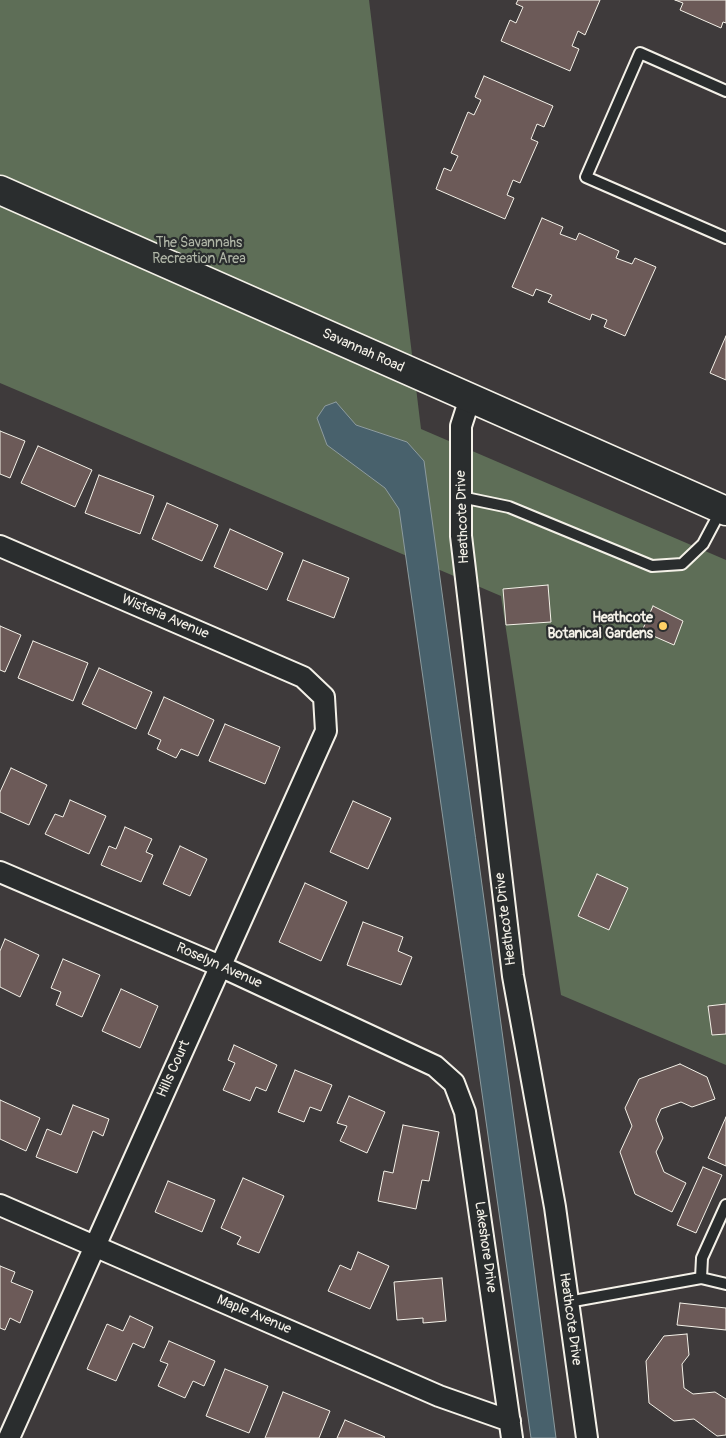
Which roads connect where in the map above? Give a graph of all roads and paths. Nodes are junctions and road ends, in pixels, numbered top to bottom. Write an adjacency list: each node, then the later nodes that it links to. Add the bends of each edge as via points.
1 (726, 91): 3 (lane, via 640,53 586,177)
2 (0, 190): 4 (street, Savannah Road)
3 (726, 238)
4 (470, 398): 5 (street, Heathcote Drive, via 461,426); 6 (street, Savannah Road)
5 (461, 496): 6 (lane, via 509,507 652,566 682,564 704,544); 17 (street, Heathcote Drive, via 461,536 513,976 555,1207)
6 (724, 510)
7 (0, 546): 8 (street, Wisteria Avenue, via 303,677)
8 (324, 697): 10 (street, Hills Court, via 326,730)
9 (0, 872): 10 (street, Roselyn Avenue)
10 (220, 966): 11 (street, Roselyn Avenue); 14 (street, Hills Court)
11 (435, 1066): 18 (street, Lakeshore Drive, via 454,1084 465,1112)
12 (0, 1204): 14 (street, Maple Avenue)
13 (726, 1205): 15 (lane, via 702,1258)
14 (95, 1247): 18 (street, Maple Avenue); 19 (street, Hills Court)
15 (700, 1278): 16 (lane); 17 (lane)
16 (726, 1284)
17 (568, 1302): 20 (street, Heathcote Drive)
18 (511, 1430)
19 (9, 1438)
20 (587, 1438)

